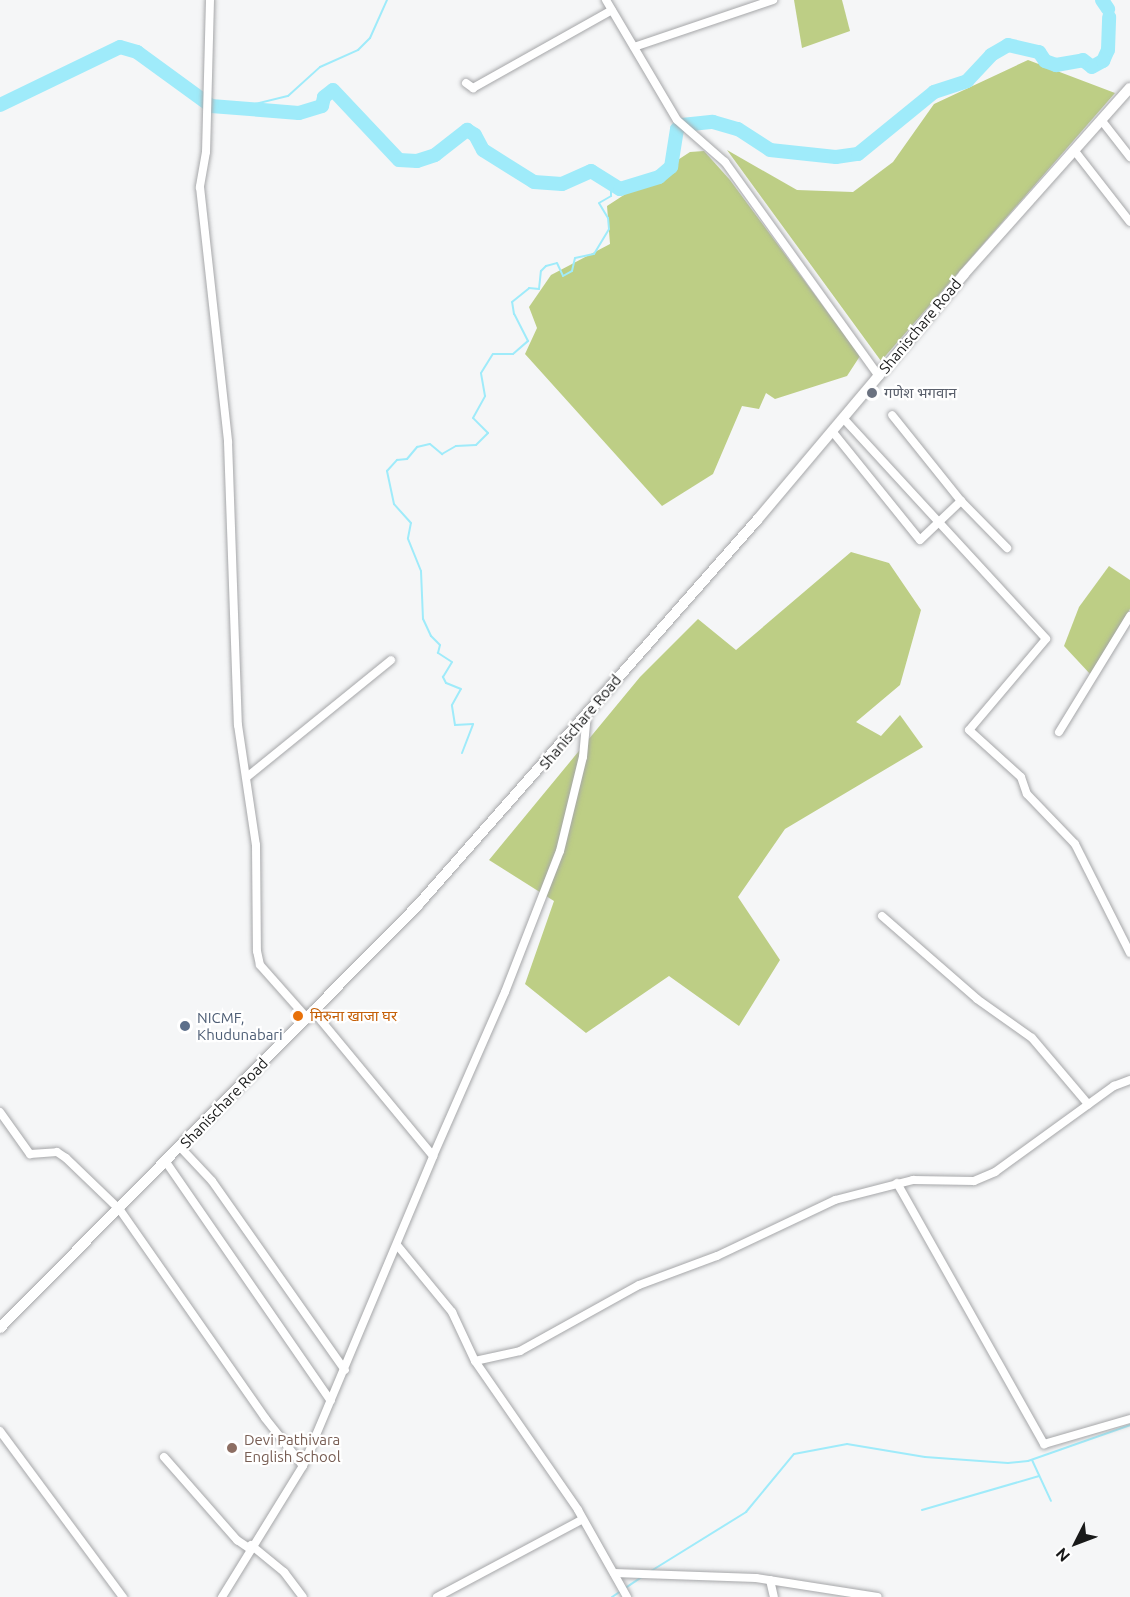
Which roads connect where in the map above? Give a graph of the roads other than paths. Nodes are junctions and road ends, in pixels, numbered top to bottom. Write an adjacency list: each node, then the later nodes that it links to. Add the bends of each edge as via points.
1 (210, 0): 23 (street, via 207,114 200,187 228,442 238,725)
2 (606, 0): 4 (street)
3 (773, 0): 5 (street)
4 (612, 10): 5 (street); 6 (street, via 473,88)
5 (634, 47): 12 (street, via 677,120 725,162)
6 (466, 83)
7 (1130, 90): 8 (street, Shanischare Road)
8 (1102, 121): 9 (street, Shanischare Road); 10 (street)
9 (1074, 150): 11 (street); 12 (street, Shanischare Road)
10 (1130, 157)
11 (1130, 222)
12 (879, 376): 14 (street, Shanischare Road)
13 (892, 415): 16 (street)
14 (843, 417): 15 (street, Shanischare Road); 17 (street)
15 (832, 431): 17 (street, via 920,540); 21 (street, Shanischare Road)
16 (961, 501): 17 (street); 18 (street)
17 (938, 523): 25 (street, via 1046,639 969,730 1021,777 1027,794 1075,844)
18 (1007, 548)
19 (1130, 616): 22 (street)
20 (391, 660): 23 (street)
21 (587, 713): 26 (street, Shanischare Road, via 418,905); 31 (street, via 577,784 560,851 508,985)
22 (1059, 732)
23 (248, 776): 26 (street, via 256,845 257,951 261,965)
24 (882, 916): 28 (street, via 977,999 1032,1038)
25 (1130, 953)
26 (311, 1015): 30 (street, Shanischare Road); 31 (street)
27 (1130, 1080): 28 (street)
28 (1088, 1104): 33 (street, via 1031,1148 974,1181)
29 (0, 1112): 34 (street, via 30,1154 57,1152)
30 (181, 1148): 32 (street, Shanischare Road); 38 (street, via 212,1181)
31 (433, 1156): 35 (street)
32 (166, 1162): 34 (street, Shanischare Road); 39 (street)
33 (897, 1183): 37 (street, via 811,1209 717,1257 639,1286 520,1351); 40 (street, via 1044,1444)
34 (120, 1210): 36 (street, Shanischare Road); 43 (street, via 264,1418)
35 (397, 1245): 37 (street, via 452,1312); 38 (street)
36 (0, 1328)
37 (475, 1361): 44 (street)
38 (345, 1370): 39 (street)
39 (331, 1401): 43 (street)
40 (1130, 1419)
41 (0, 1431): 48 (street)
42 (164, 1457): 45 (street, via 237,1540)
43 (303, 1466): 45 (street)
44 (581, 1520): 46 (street); 51 (street)
45 (250, 1547): 49 (street); 50 (street, via 284,1572)
46 (614, 1573): 47 (street); 52 (street)
47 (770, 1580): 53 (street); 54 (street)
48 (123, 1597)
49 (222, 1597)
50 (303, 1597)
51 (437, 1597)
52 (627, 1597)
53 (774, 1597)
54 (878, 1597)

